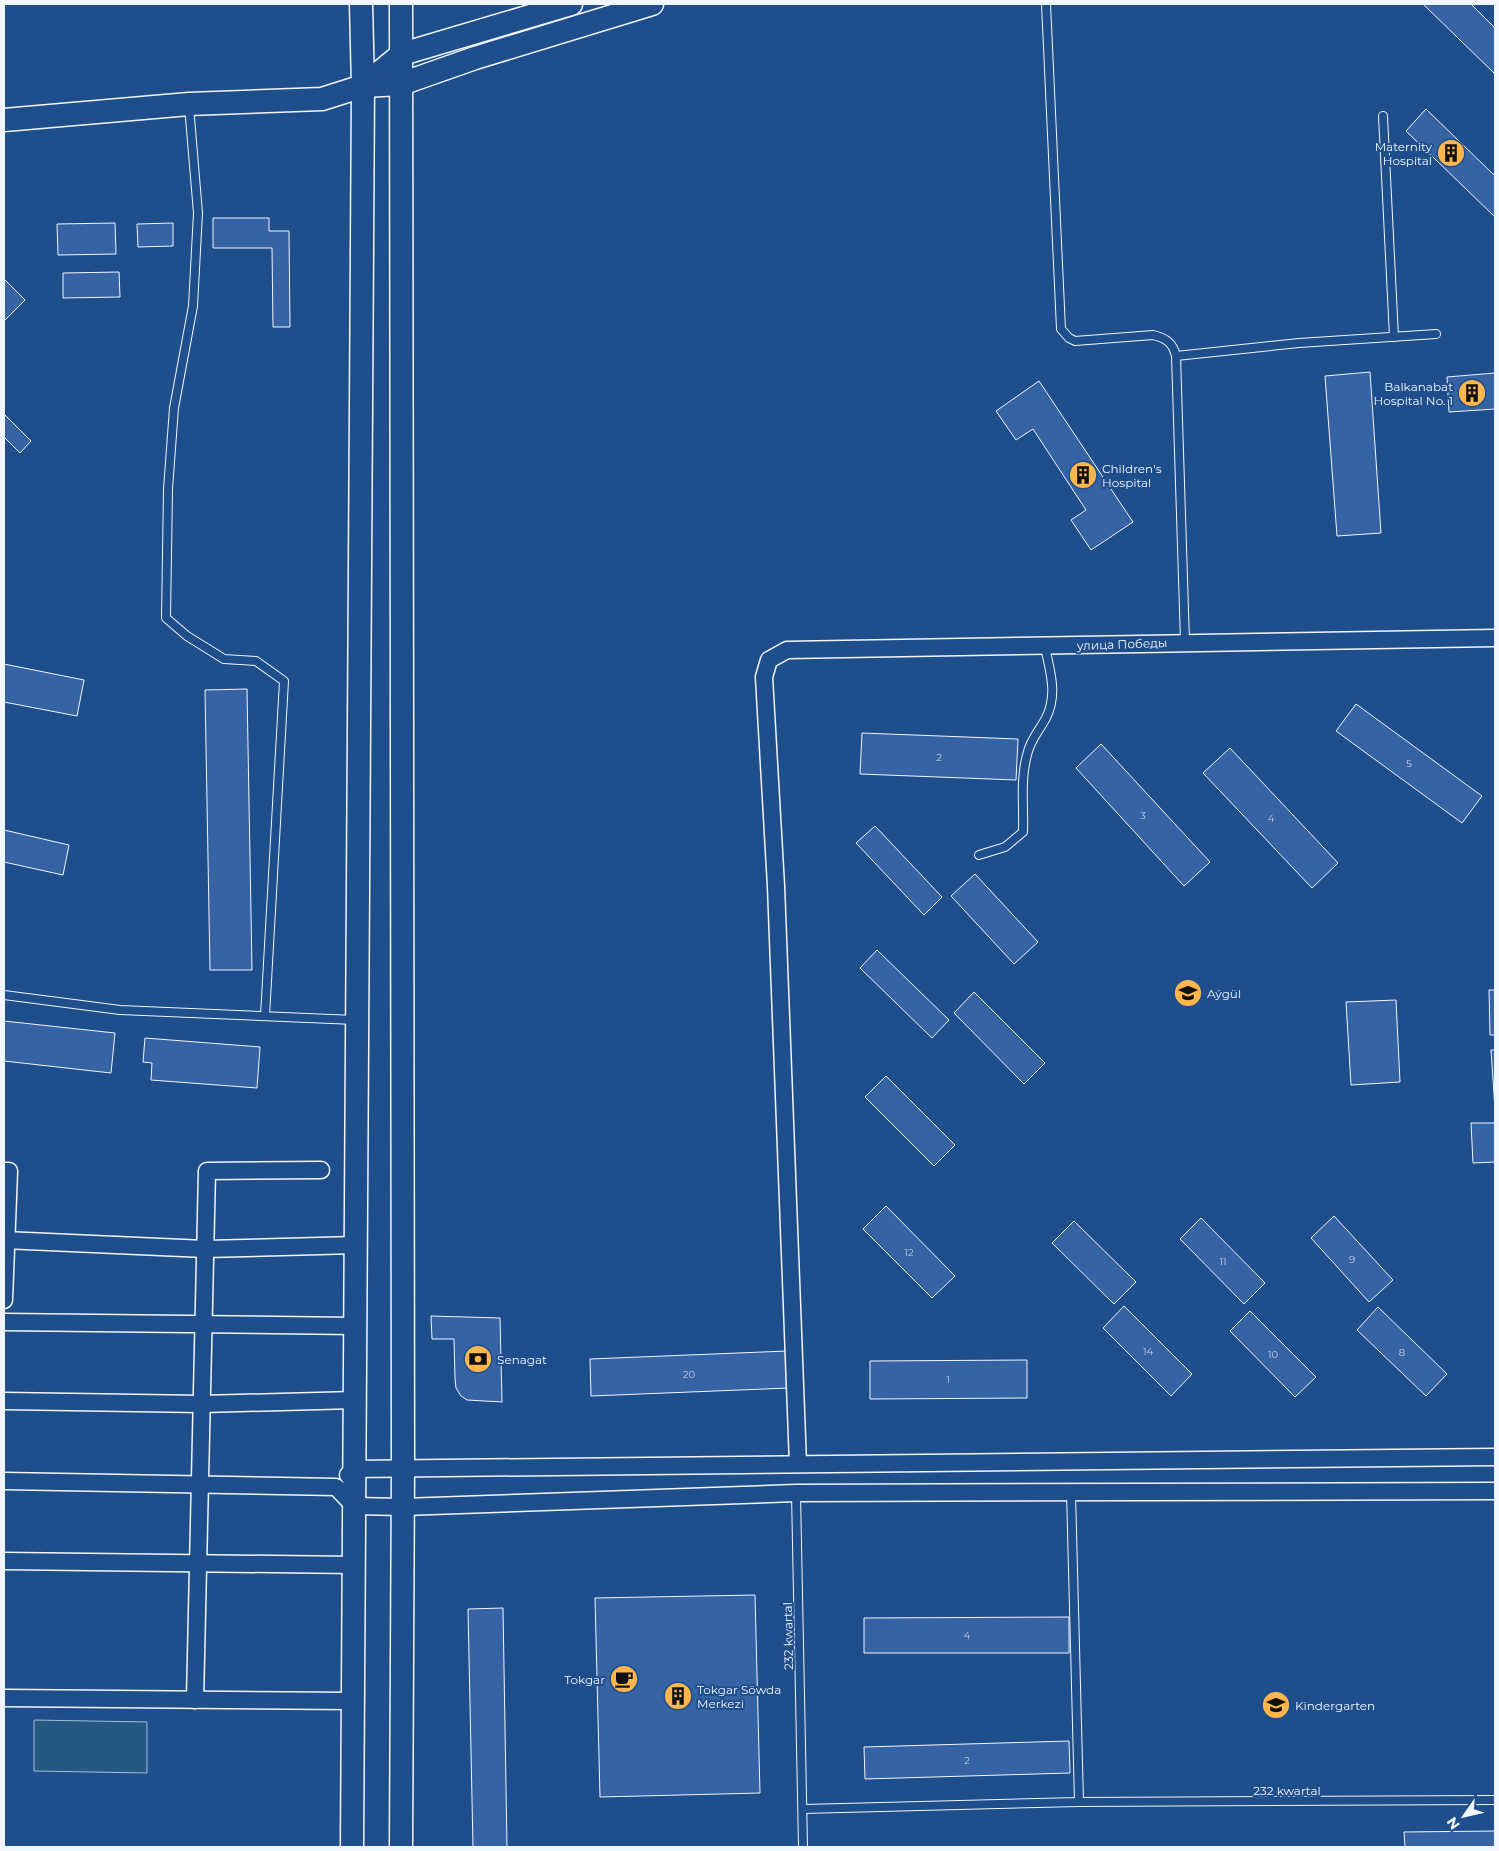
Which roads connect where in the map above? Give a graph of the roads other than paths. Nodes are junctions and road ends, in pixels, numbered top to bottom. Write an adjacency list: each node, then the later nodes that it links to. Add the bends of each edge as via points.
1 (360, 4): 8 (main road)
2 (401, 4): 6 (main road)
3 (571, 4): 6 (main road)
4 (652, 4): 7 (main road)
5 (1046, 4): 14 (lane, via 1061,329 1076,341 1153,335 1171,343)
6 (402, 54): 7 (main road); 8 (main road)
7 (401, 84): 8 (main road); 36 (main road)
8 (363, 86): 9 (main road, via 322,99); 21 (main road)
9 (189, 104): 11 (main road); 20 (lane, via 198,213 193,306 174,408 168,489 166,618 224,659 256,661 284,681)
10 (1383, 116): 13 (lane)
11 (4, 120)
12 (1436, 334): 13 (lane)
13 (1394, 337): 14 (lane)
14 (1176, 356): 16 (lane)
15 (1495, 638): 16 (street, улица Победы)
16 (1185, 642): 17 (street, улица Победы)
17 (1045, 647): 18 (lane, via 1053,687 1052,704 1033,736 1026,756 1023,832 1005,847); 35 (street, улица Победы, via 787,650 769,660 764,677 776,886)
18 (979, 855)
19 (4, 995): 20 (lane, via 120,1010)
20 (265, 1016): 21 (lane)
21 (357, 1020): 25 (main road)
22 (321, 1170): 26 (street, via 207,1171)
23 (4, 1171): 24 (street, via 8,1171)
24 (5, 1240): 26 (street); 27 (street)
25 (356, 1245): 26 (street); 30 (main road)
26 (206, 1249): 29 (street)
27 (4, 1300)
28 (4, 1322): 29 (street)
29 (204, 1325): 30 (street); 33 (street)
30 (355, 1326): 31 (main road)
31 (355, 1400): 33 (street); 37 (main road)
32 (4, 1401): 33 (street)
33 (202, 1404): 39 (street)
34 (1495, 1457): 35 (street)
35 (798, 1464): 36 (street)
36 (403, 1468): 37 (street); 45 (main road)
37 (354, 1469): 40 (street); 44 (main road)
38 (4, 1481): 39 (street)
39 (200, 1484): 40 (street); 47 (street)
40 (336, 1487): 44 (street)
41 (1495, 1491): 43 (street)
42 (796, 1492): 43 (street); 45 (street); 54 (lane, 232 kwartal)
43 (1071, 1492): 53 (lane)
44 (354, 1506): 45 (street); 48 (main road)
45 (403, 1507): 56 (main road)
46 (4, 1561): 47 (street)
47 (198, 1562): 48 (street); 50 (street)
48 (354, 1565): 51 (main road)
49 (4, 1698): 50 (street)
50 (195, 1700): 51 (street)
51 (353, 1702): 55 (main road)
52 (1495, 1800): 53 (lane, 232 kwartal)
53 (1079, 1802): 54 (lane, 232 kwartal)
54 (803, 1808): 57 (lane, 232 kwartal)
55 (352, 1847)
56 (401, 1847)
57 (804, 1847)

